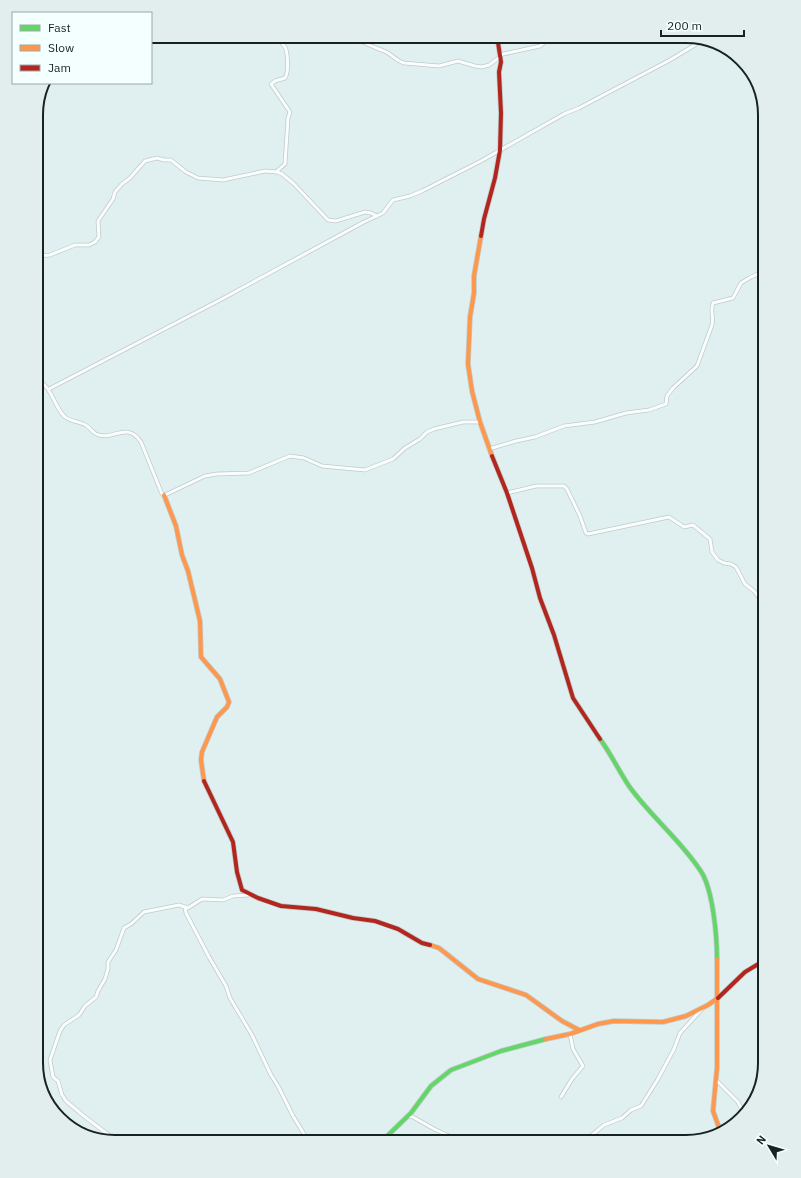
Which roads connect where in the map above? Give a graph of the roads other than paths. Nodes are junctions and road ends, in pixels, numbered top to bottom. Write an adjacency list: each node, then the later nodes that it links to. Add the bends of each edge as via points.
1 (282, 43): 8 (street, via 286,49 287,75 271,84 290,112 285,164)
2 (365, 43): 6 (street, via 401,62 439,66 458,60 482,67 489,65)
3 (498, 43): 6 (street)
4 (544, 43): 6 (street)
5 (696, 44): 7 (street)
6 (499, 56): 7 (street)
7 (500, 150): 9 (street, via 418,193 392,200 385,211); 14 (street, via 480,239 469,328 469,374)
8 (276, 172): 9 (street, via 294,184 328,220 336,221 365,212); 10 (street, via 265,171 223,180 198,178 171,160 147,160 114,193 98,223 99,238 95,242)
9 (377, 216): 13 (street)
10 (43, 255)
11 (758, 274): 15 (street, via 741,283 733,298 713,303 712,325 697,366 668,394 666,404 595,422 564,426 535,437)
12 (43, 384): 13 (street)
13 (49, 390): 17 (street, via 56,405 69,419 86,425 95,433 103,435 128,431 138,438)
14 (480, 422): 15 (street); 17 (street, via 463,422 434,429 393,459 365,470 322,466 304,458 290,456 249,473 206,476)
15 (489, 449): 16 (street)
16 (507, 493): 18 (street, via 536,486 564,486 580,516 586,534 669,517 684,527 693,525 710,539 712,552 718,560 736,567 745,584); 22 (street, via 573,698 629,786 689,855 704,878 710,896 717,945)
17 (164, 495): 19 (street, via 176,526 200,621 201,658 220,679 229,702 217,717 202,752 201,765 205,784 233,842 242,890)
18 (758, 596)
19 (249, 895): 20 (street, via 233,896 223,900 202,899); 24 (street, via 281,906 316,909 375,921 398,929 422,943 439,948 481,980 526,995)
20 (185, 908): 31 (street, via 179,905 144,912 124,928 116,950 108,962 105,979 96,997 61,1028 50,1060 53,1077 58,1081 62,1095 81,1115); 32 (street, via 230,998)
21 (758, 964): 22 (street, via 745,972)
22 (717, 999): 23 (street); 26 (street)
23 (703, 1008): 24 (street, via 663,1022 614,1021); 35 (street, via 680,1033 674,1050 641,1106 604,1125)
24 (579, 1030): 25 (street)
25 (570, 1034): 27 (street, via 573,1048 583,1066); 29 (street, via 501,1051 452,1070 431,1086)
26 (716, 1080): 28 (street); 30 (street, via 713,1110)
27 (561, 1097)
28 (741, 1109)
29 (408, 1116): 33 (street); 34 (street)
30 (719, 1127)
31 (108, 1135)
32 (305, 1135)
33 (388, 1135)
34 (447, 1135)
35 (592, 1135)

